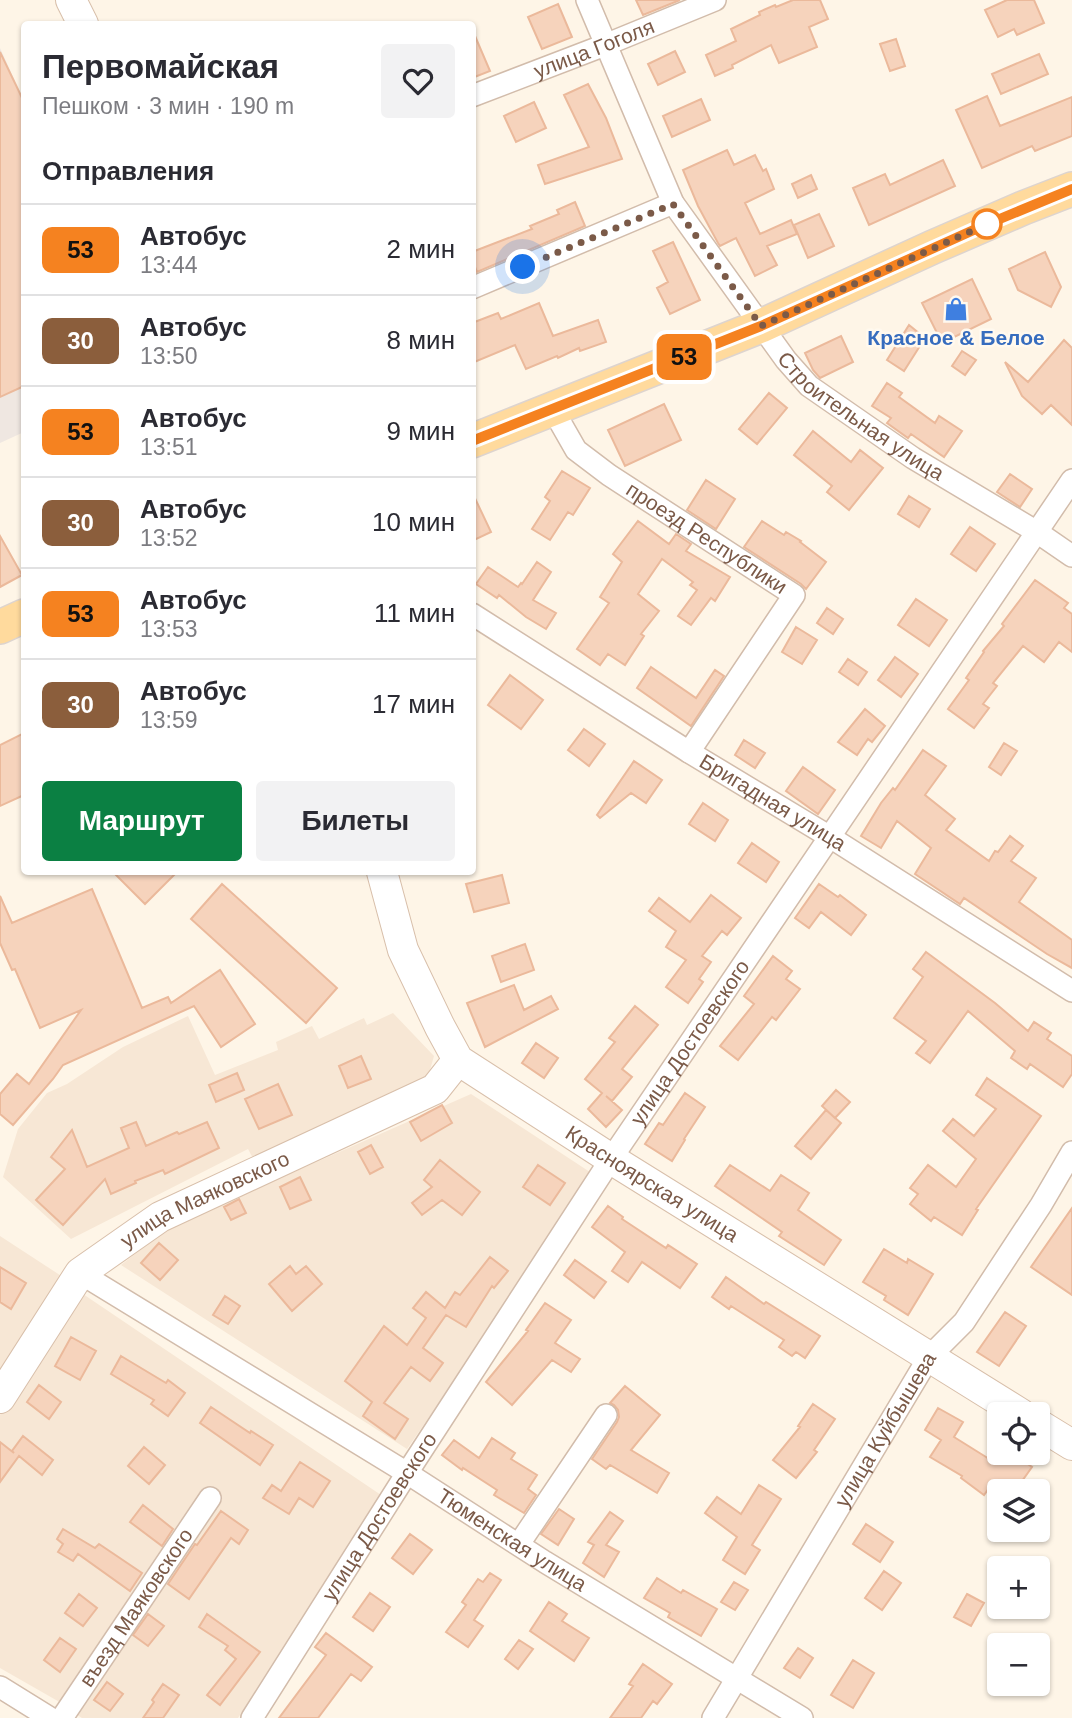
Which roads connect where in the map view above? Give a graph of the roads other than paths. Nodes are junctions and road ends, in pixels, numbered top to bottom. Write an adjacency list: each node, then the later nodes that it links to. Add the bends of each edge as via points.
1 (71, 0): 4 (main road)
2 (587, 0): 5 (street, Строительная улица)
3 (715, 0): 5 (street, улица Гоголя)
4 (82, 21)
5 (605, 45): 6 (street, улица Гоголя); 8 (street, Строительная улица)
6 (476, 94)
7 (1072, 189): 10 (main road)
8 (673, 204): 9 (street); 10 (street, Строительная улица)
9 (476, 286)
10 (761, 326): 11 (main road); 14 (street, Строительная улица, via 809,386 913,458)
11 (552, 408): 12 (main road); 19 (street, проезд Республики, via 576,450 794,595)
12 (476, 439)
13 (1072, 480): 14 (street, улица Достоевского)
14 (1037, 532): 15 (street, Строительная улица); 20 (street, улица Достоевского)
15 (1072, 556)
16 (21, 617): 18 (main road)
17 (477, 618): 19 (street, Бригадная улица)
18 (0, 627)
19 (689, 752): 20 (street, Бригадная улица)
20 (830, 837): 22 (street, Бригадная улица); 25 (street, улица Достоевского)
21 (383, 875): 23 (main road, Красноярская улица, via 403,950)
22 (1072, 990)
23 (458, 1060): 25 (main road, Красноярская улица); 26 (main road, улица Маяковского, via 435,1089 160,1217)
24 (1072, 1152): 27 (street, улица Куйбышева, via 964,1322)
25 (611, 1159): 27 (main road, Красноярская улица); 33 (street, улица Достоевского)
26 (80, 1273): 28 (main road, улица Маяковского); 33 (street, Тюменская улица)
27 (929, 1357): 29 (main road, Красноярская улица); 36 (street, улица Куйбышева)
28 (0, 1398)
29 (1002, 1402)
30 (606, 1415): 35 (street)
31 (1050, 1431): 32 (main road)
32 (1072, 1445)
33 (407, 1473): 35 (street, Тюменская улица); 40 (street, улица Достоевского)
34 (210, 1498): 39 (street, въезд Маяковского)
35 (519, 1545): 36 (street, Тюменская улица)
36 (737, 1678): 41 (street, улица Куйбышева); 42 (street, Тюменская улица)
37 (0, 1687): 38 (street)
38 (50, 1718)
39 (62, 1718)
40 (252, 1718)
41 (713, 1718)
42 (802, 1718)

